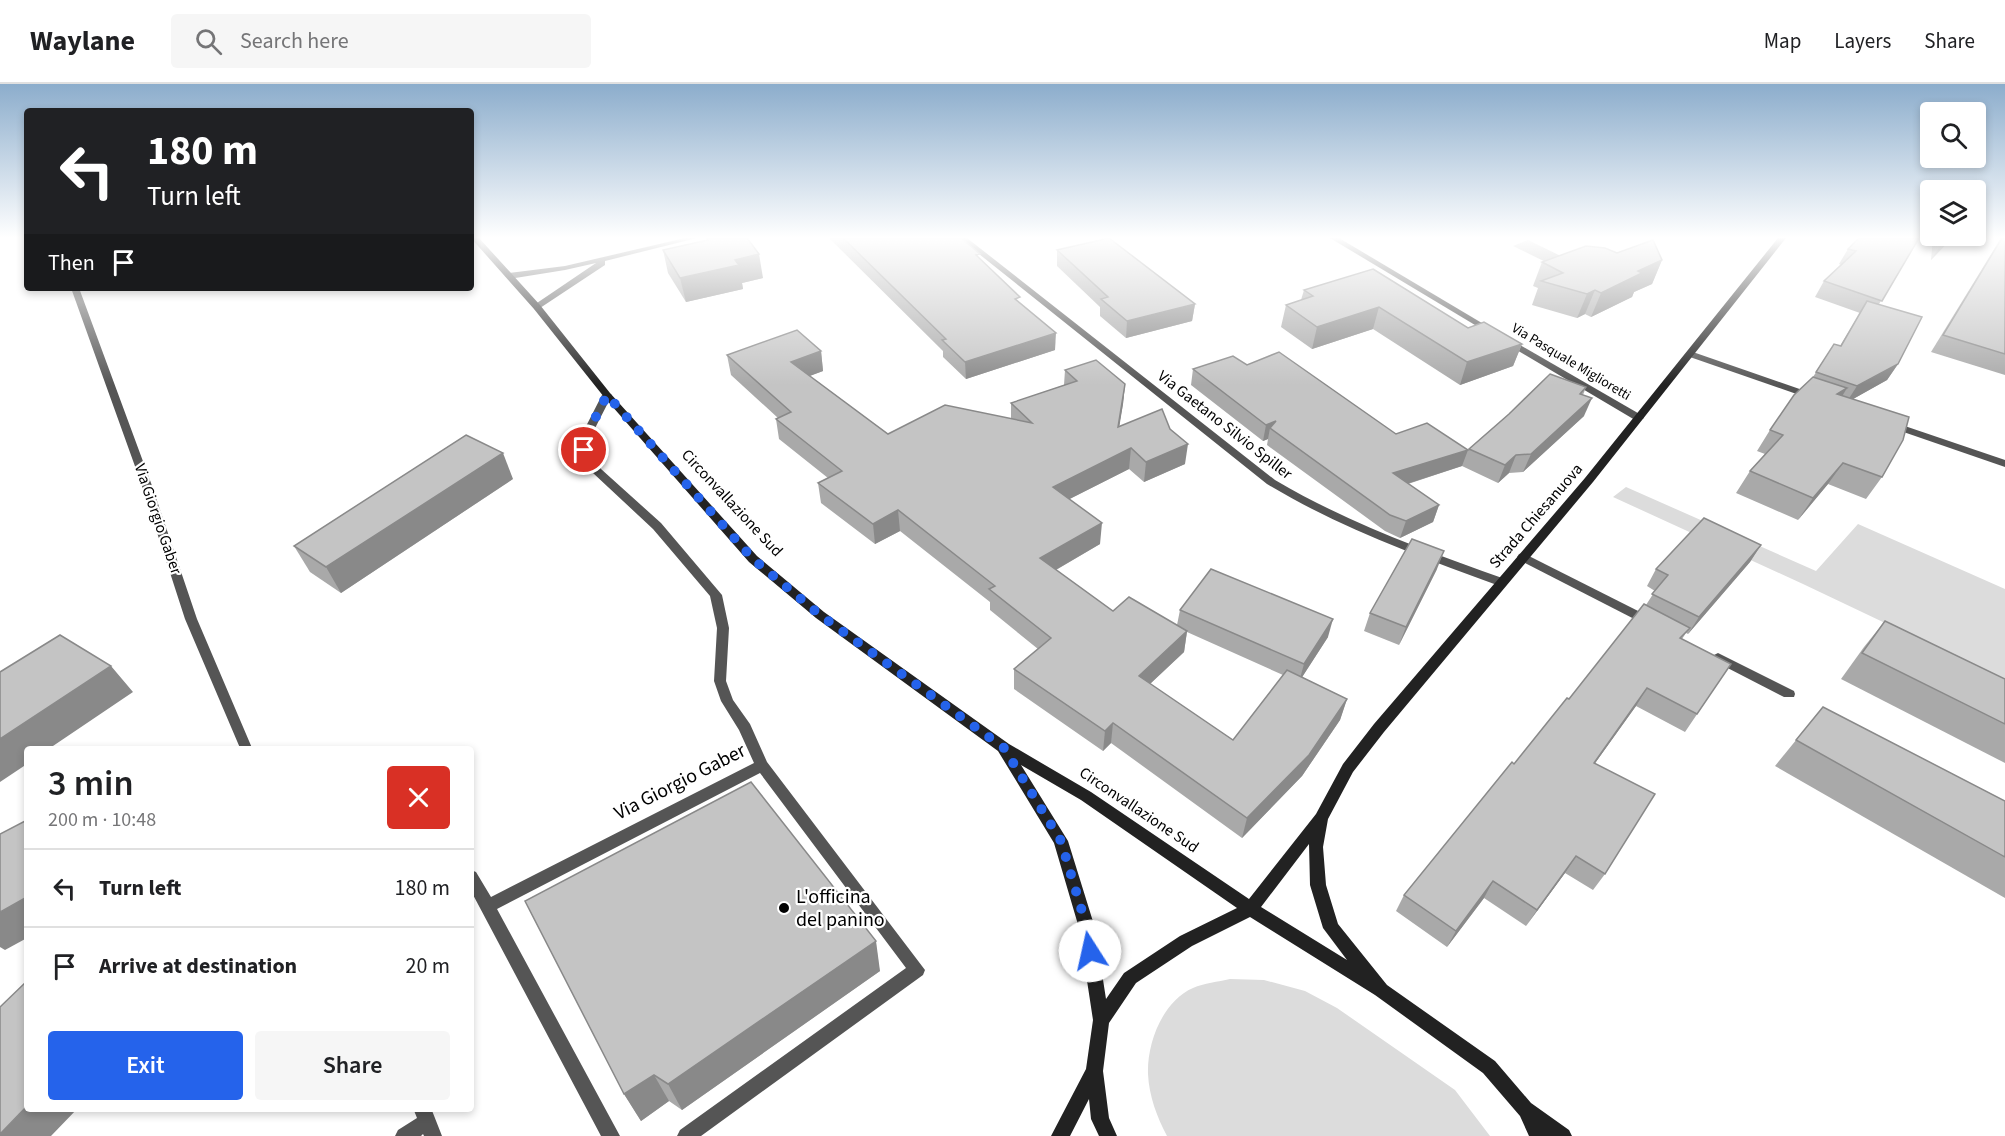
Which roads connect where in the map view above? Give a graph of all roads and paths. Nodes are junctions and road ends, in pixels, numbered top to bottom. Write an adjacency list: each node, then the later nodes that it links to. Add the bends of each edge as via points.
1 (519, 287): 7 (main road, Circonvallazione Sud)
2 (566, 287): 7 (street)
3 (1025, 287): 15 (street, Via Gaetano Silvio Spiller, via 1271,482 1313,508 1373,536)
4 (1417, 287): 11 (street, Via Pasquale Miglioretti)
5 (1743, 287): 8 (main road, Strada Chiesanuova)
6 (76, 291): 19 (street, Via Giorgio Gaber, via 191,619)
7 (537, 307): 9 (main road, Circonvallazione Sud)
8 (1690, 354): 10 (street); 11 (main road, Strada Chiesanuova)
9 (607, 395): 20 (main road, Circonvallazione Sud, via 753,559 820,615); 21 (street, via 585,438 584,450 597,471 657,526 716,595 723,628 720,681)
10 (1825, 401)
11 (1639, 418): 14 (main road, Strada Chiesanuova)
12 (1881, 421): 13 (street)
13 (2005, 464)
14 (1523, 557): 15 (main road, Strada Chiesanuova); 16 (street)
15 (1501, 582): 22 (main road, Strada Chiesanuova, via 1348,768)
16 (1662, 629)
17 (1704, 651): 18 (street)
18 (1789, 694)
19 (245, 746)
20 (1004, 748): 25 (main road, Circonvallazione Sud, via 1086,796); 27 (main road, Circonvallazione Sud, via 1061,841 1087,928)
21 (762, 765): 24 (street, Via Giorgio Gaber); 33 (street, Via Giorgio Gaber, via 917,970)
22 (1321, 818): 25 (main road, Circonvallazione Sud); 26 (main road, via 1316,847 1323,908 1331,928)
23 (474, 882): 24 (street)
24 (488, 906): 32 (street)
25 (1251, 909): 26 (main road); 27 (main road, Circonvallazione Sud, via 1186,941 1130,978)
26 (1381, 990): 29 (main road, via 1489,1067)
27 (1101, 1020): 28 (main road, Circonvallazione Sud)
28 (1094, 1071): 34 (main road, Circonvallazione Sud); 35 (main road, Circonvallazione Sud, via 1100,1119)
29 (1525, 1109): 36 (main road); 37 (main road)
30 (427, 1122): 31 (street)
31 (404, 1136)
32 (611, 1136)
33 (686, 1136)
34 (1060, 1136)
35 (1108, 1136)
36 (1538, 1136)
37 (1563, 1136)

